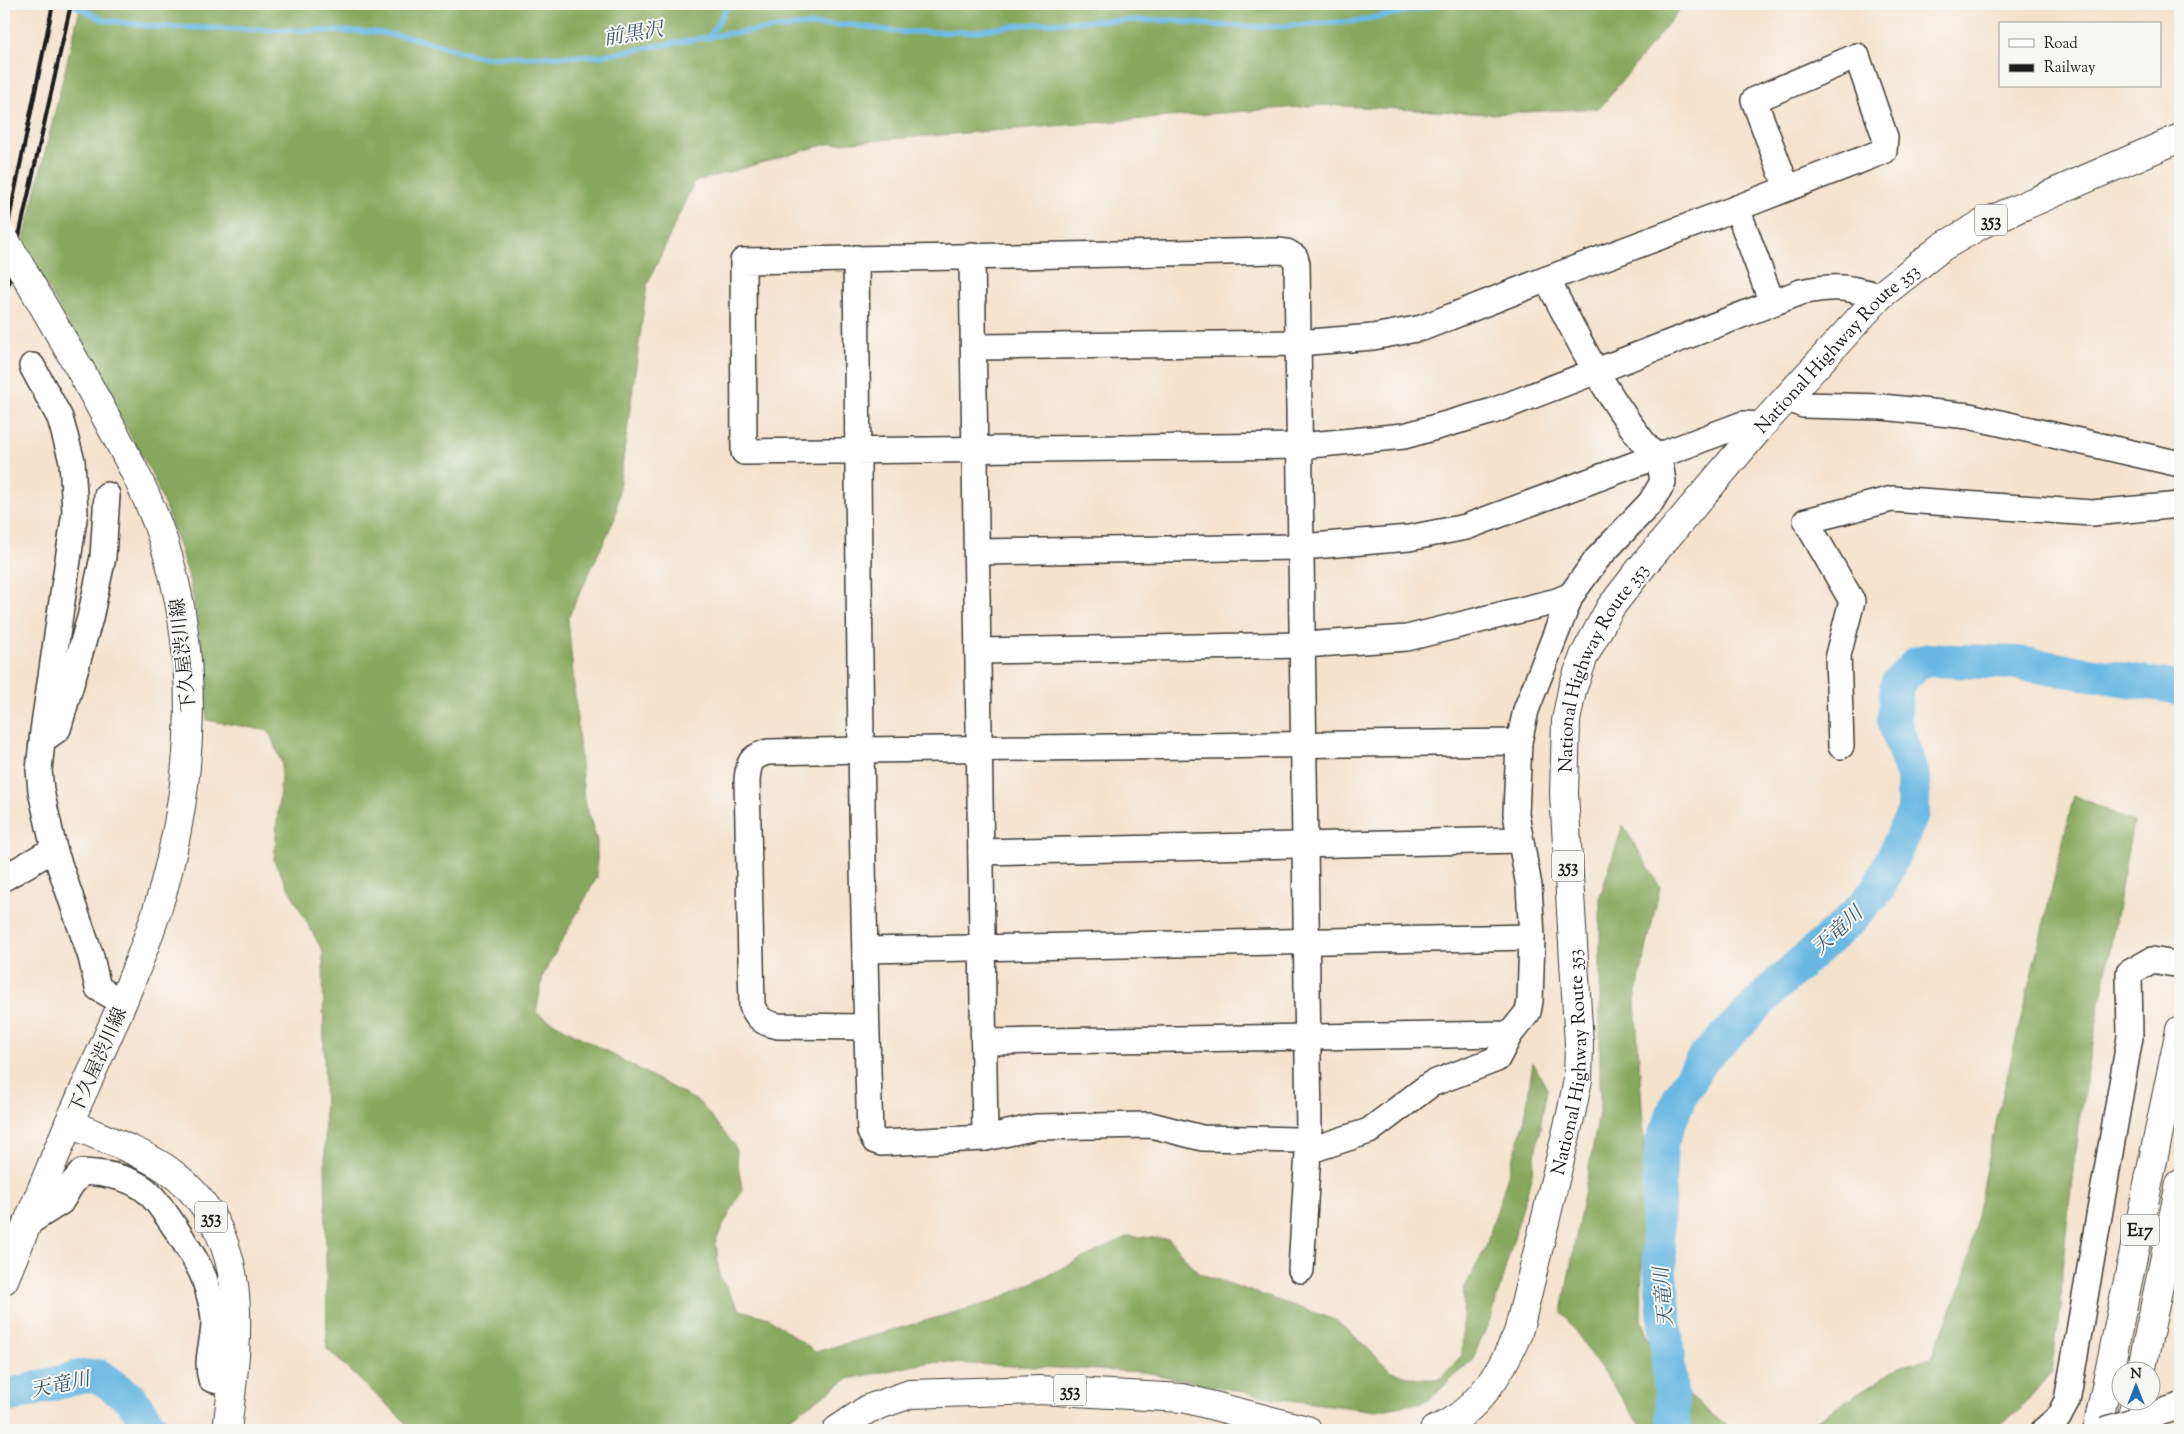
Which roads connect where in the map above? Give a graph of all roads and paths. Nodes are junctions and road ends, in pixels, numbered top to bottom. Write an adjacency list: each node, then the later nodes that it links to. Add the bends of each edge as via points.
1 (2180, 138): 8 (main road, National Highway Route 353 / 353, via 1982,224 1942,246)
2 (1787, 188): 2 (street, via 1884,151 1885,136 1857,56 1754,100); 3 (street)
3 (1737, 208): 7 (street); 9 (street)
4 (4, 238): 44 (main road, 下久屋渋川線, bridge, via 81,371 143,489 163,541 179,603 190,694 183,792 161,895)
5 (972, 256): 6 (street); 10 (street, via 1287,252 1295,257 1297,264); 11 (street)
6 (856, 258): 18 (street); 18 (street, via 743,261 744,452)
7 (1547, 279): 10 (street, via 1422,328 1373,337); 13 (street)
8 (1880, 296): 9 (street, via 1829,286); 14 (main road, National Highway Route 353 / 353)
9 (1772, 303): 13 (street)
10 (1298, 343): 11 (street); 16 (street)
11 (974, 347): 17 (street)
12 (32, 366): 28 (street, via 60,418 72,461 75,512)
13 (1595, 372): 16 (street, via 1493,411 1404,436); 19 (street, via 1627,424)
14 (1787, 398): 15 (main road, National Highway Route 353 / 353); 20 (street, via 1803,404 1882,407 1969,416)
15 (1762, 425): 19 (street, via 1743,424); 63 (main road, National Highway Route 353 / 353, via 1610,608 1584,656 1572,690 1563,754 1578,1079 1518,1333 1490,1387 1460,1416)
16 (1300, 446): 17 (street); 23 (street)
17 (976, 450): 18 (street); 24 (street)
18 (858, 452): 32 (street)
19 (1655, 456): 23 (street, via 1466,527 1409,538); 25 (street, via 1663,482 1651,502 1597,559)
20 (2180, 464)
21 (107, 495): 28 (street, via 103,557 90,618 58,729)
22 (2180, 505): 31 (street, via 2092,513 1892,499 1806,520 1852,601 1838,655)
23 (1301, 547): 24 (street); 26 (street)
24 (977, 552): 27 (street)
25 (1571, 595): 26 (street, via 1406,638); 29 (street, via 1526,710)
26 (1303, 645): 27 (street); 30 (street)
27 (978, 651): 33 (street)
28 (42, 741): 36 (street, via 41,791)
29 (1519, 742): 30 (street); 34 (street, via 1516,814)
30 (1304, 744): 33 (street); 35 (street)
31 (1841, 746)
32 (863, 750): 33 (street); 42 (street); 45 (street, via 768,752 756,756 749,765 747,780 752,1006 757,1018 778,1026)
33 (979, 750): 37 (street)
34 (1520, 840): 35 (street); 39 (street, via 1528,869)
35 (1306, 843): 37 (street); 40 (street)
36 (54, 849): 38 (street); 44 (street, via 91,957 98,988)
37 (981, 852): 41 (street)
38 (4, 878)
39 (1532, 937): 40 (street); 47 (street, via 1528,1012)
40 (1307, 940): 41 (street); 48 (street)
41 (982, 948): 42 (street); 49 (street)
42 (865, 950): 45 (street)
43 (2180, 965): 64 (street, via 2152,960 2129,973 2130,1037 2067,1401 2058,1418)
44 (122, 1002): 50 (main road, 下久屋渋川線)
45 (866, 1027): 51 (street, via 870,1132 875,1141 881,1144)
46 (2180, 1030): 65 (main road, E17)
47 (1510, 1034): 48 (street); 54 (street, via 1497,1059 1431,1084 1369,1131 1308,1151)
48 (1309, 1036): 49 (street); 51 (street, via 1310,1124 1304,1138 1202,1138 1151,1125 1036,1127)
49 (984, 1042): 51 (street)
50 (69, 1123): 53 (main road); 57 (main road, 353, via 143,1155 166,1169 188,1187 216,1223 225,1243 236,1292 238,1314)
51 (985, 1138)
52 (2180, 1184): 56 (main road, E17)
53 (28, 1223): 55 (main road); 57 (street, via 61,1202 82,1172 110,1174 145,1189 158,1204 203,1277 214,1317 207,1367 211,1379)
54 (1301, 1270)
55 (4, 1280)
56 (2143, 1362)
57 (232, 1385): 60 (main road, 353)
58 (2180, 1406): 66 (street, bridge)
59 (2132, 1412): 67 (main road)
60 (227, 1430)
61 (837, 1430): 62 (main road, 353, via 868,1409 910,1394 1039,1390 1182,1398)
62 (1307, 1430)
63 (1434, 1430)
64 (2044, 1430)
65 (2097, 1430)
66 (2104, 1430)
67 (2128, 1430)

